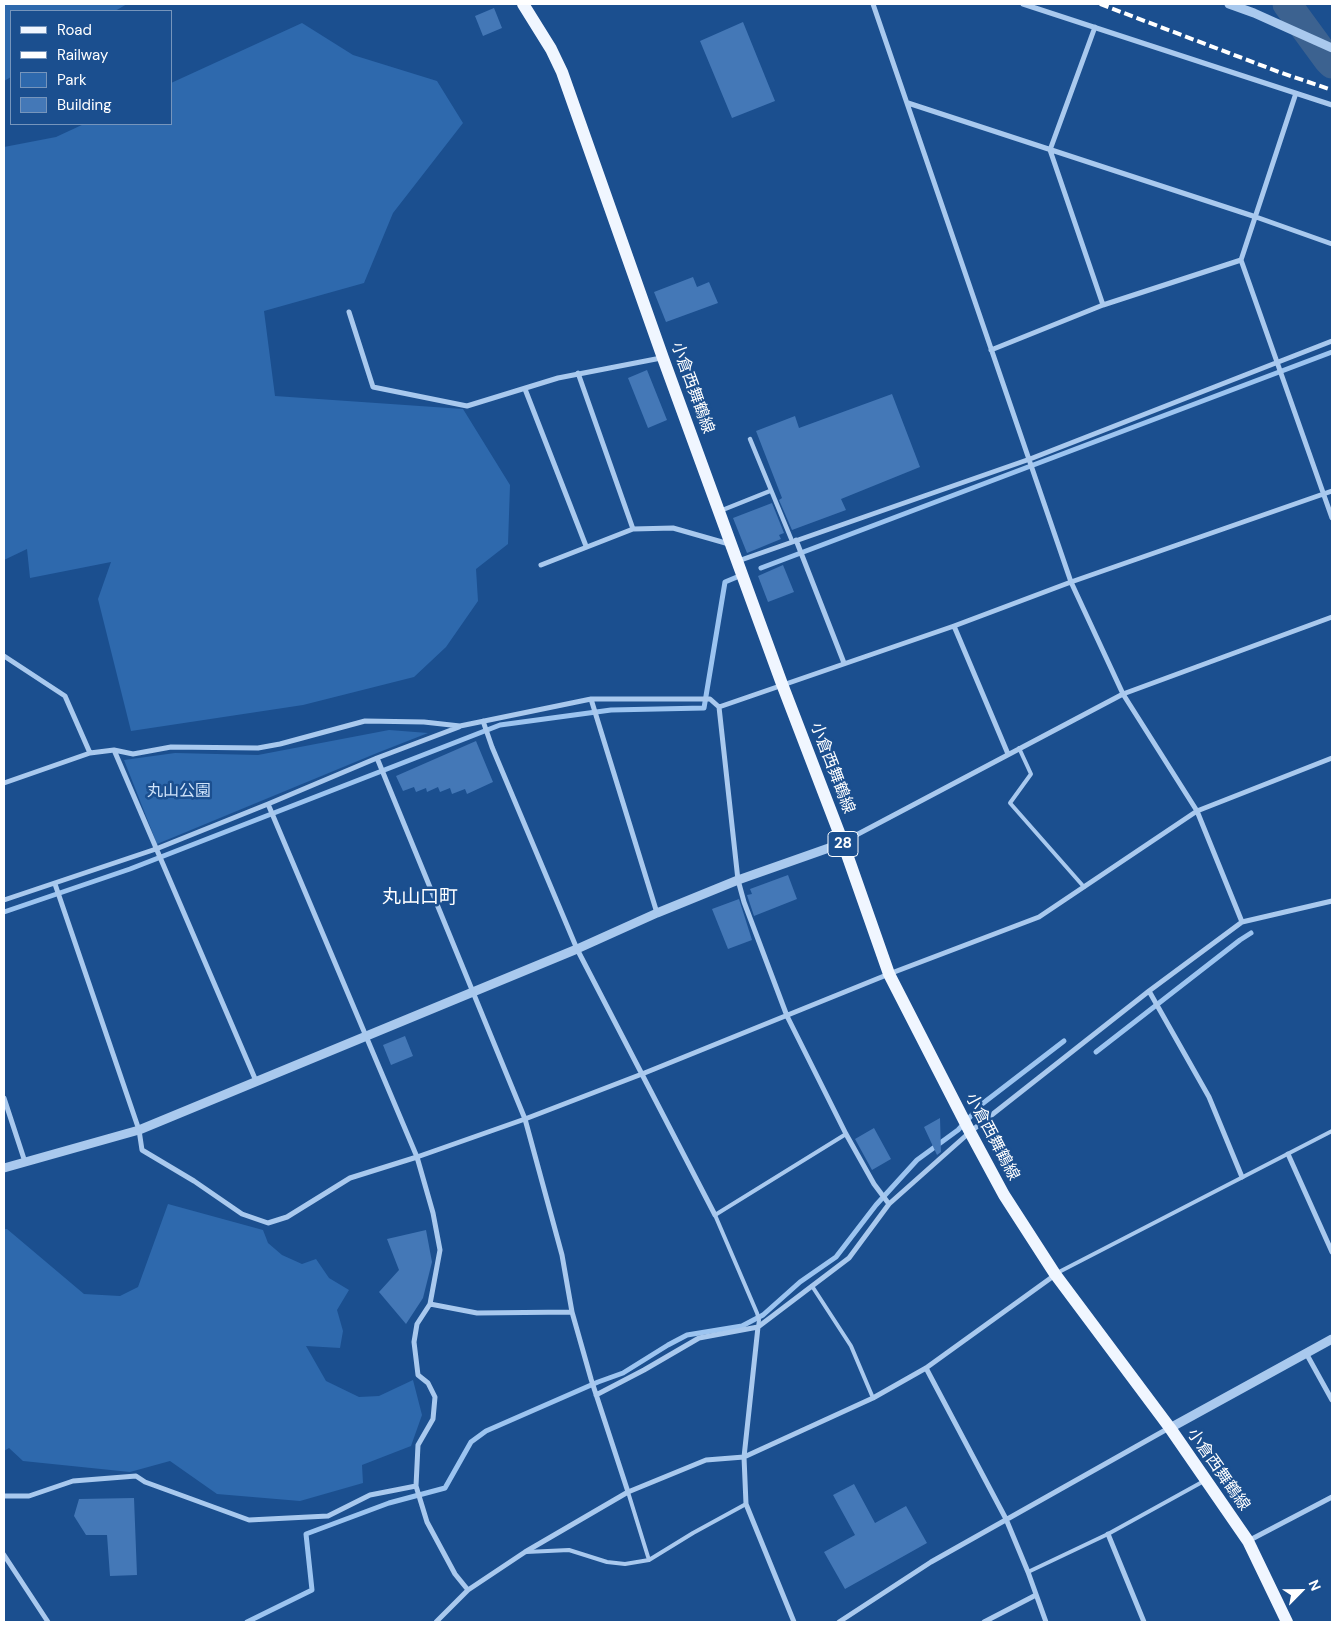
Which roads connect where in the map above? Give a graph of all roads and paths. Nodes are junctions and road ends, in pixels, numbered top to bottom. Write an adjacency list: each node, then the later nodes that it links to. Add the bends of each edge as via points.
1 (523, 4): 18 (main road, 小倉西舞鶴線 / 28, via 562,72)
2 (873, 4): 8 (street)
3 (1023, 4): 5 (street)
4 (1229, 4): 6 (street)
5 (1095, 27): 7 (street); 10 (street)
6 (1332, 48)
7 (1296, 93): 9 (street); 11 (street)
8 (908, 103): 10 (street); 17 (street)
9 (1332, 105)
10 (1050, 150): 11 (street); 14 (street)
11 (1256, 217): 12 (street); 13 (street)
12 (1332, 244)
13 (1241, 260): 14 (street); 19 (street)
14 (1103, 305): 17 (street)
15 (349, 312): 21 (street, via 373,387 467,406)
16 (1332, 341): 19 (street)
17 (991, 350): 23 (street)
18 (663, 358): 20 (street); 27 (main road, 小倉西舞鶴線 / 28)
19 (1277, 362): 23 (street); 26 (street)
20 (578, 373): 21 (street); 29 (street)
21 (525, 389): 32 (street)
22 (750, 439): 24 (street)
23 (1030, 459): 30 (street); 35 (street)
24 (770, 491): 27 (street); 30 (street)
25 (1332, 491): 26 (street)
26 (1325, 494): 28 (street); 35 (street)
27 (719, 511): 31 (main road, 小倉西舞鶴線 / 28)
28 (1332, 518)
29 (633, 529): 31 (street, via 673,528); 32 (street)
30 (794, 540): 33 (street); 39 (street)
31 (732, 544): 33 (main road, 小倉西舞鶴線 / 28)
32 (586, 546): 34 (street)
33 (738, 561): 40 (main road, 小倉西舞鶴線 / 28)
34 (541, 565)
35 (1071, 582): 37 (street); 41 (street)
36 (1332, 617): 41 (street)
37 (954, 626): 39 (street); 49 (street)
38 (4, 656): 48 (street, via 65,696)
39 (844, 663): 40 (street)
40 (782, 684): 43 (street); 55 (main road, 小倉西舞鶴線 / 28)
41 (1123, 694): 46 (street); 54 (street)
42 (591, 699): 43 (street, via 694,698 710,699); 44 (street); 62 (street)
43 (719, 707): 57 (street)
44 (483, 721): 45 (street); 64 (street)
45 (460, 726): 47 (street, via 365,721 258,748 171,746 133,754); 50 (street)
46 (1020, 748): 49 (street); 59 (lane, via 1031,774 1010,803)
47 (114, 750): 48 (street); 56 (street)
48 (90, 753): 52 (street)
49 (1008, 754): 55 (street)
50 (376, 758): 53 (street); 66 (street)
51 (1332, 758): 54 (street)
52 (4, 784)
53 (268, 804): 56 (street); 69 (street)
54 (1197, 811): 59 (street); 63 (street)
55 (843, 843): 57 (street); 65 (main road, 小倉西舞鶴線 / 28)
56 (156, 849): 58 (street); 71 (street)
57 (738, 880): 62 (street); 68 (street)
58 (55, 884): 60 (street); 74 (street)
59 (1084, 887): 65 (street, via 1039,916)
60 (4, 900)
61 (1332, 901): 63 (street)
62 (657, 913): 64 (street)
63 (1242, 922): 67 (street)
64 (576, 949): 66 (street); 70 (street)
65 (890, 974): 68 (street); 76 (main road, 小倉西舞鶴線 / 28)
66 (473, 991): 69 (street); 73 (street)
67 (1149, 992): 76 (street); 82 (street, via 1209,1097)
68 (787, 1016): 70 (street); 77 (street)
69 (366, 1035): 71 (street); 79 (street)
70 (642, 1074): 73 (street); 84 (street)
71 (256, 1081): 74 (street)
72 (4, 1098): 80 (street)
73 (525, 1120): 79 (street); 89 (street, via 562,1255)
74 (139, 1130): 79 (street, via 142,1150 194,1180 242,1214 268,1223 287,1217 350,1178); 80 (street)
75 (1332, 1131): 78 (lane)
76 (970, 1132): 83 (street); 86 (main road, 小倉西舞鶴線 / 28, via 1004,1195)
77 (846, 1134): 83 (street); 84 (lane)
78 (1288, 1154): 82 (lane); 85 (street)
79 (417, 1157): 88 (street, via 440,1250)
80 (25, 1162): 81 (street)
81 (4, 1168)
82 (1242, 1176): 86 (lane)
83 (887, 1202): 87 (street, via 849,1258)
84 (715, 1215): 90 (lane, via 757,1313)
85 (1332, 1252)
86 (1056, 1274): 93 (street); 97 (main road, 小倉西舞鶴線 / 28)
87 (812, 1286): 90 (street); 95 (lane, via 851,1346)
88 (430, 1304): 89 (street, via 477,1313); 100 (street, via 418,1324 414,1342 418,1375 428,1382 435,1397 433,1419 418,1445)
89 (572, 1312): 94 (street)
90 (758, 1327): 94 (street, via 699,1338 644,1370); 98 (street)
91 (1332, 1339): 92 (street)
92 (1306, 1354): 96 (street); 97 (street)
93 (926, 1368): 95 (street); 105 (street)
94 (595, 1392): 101 (street)
95 (873, 1398): 98 (street)
96 (1332, 1400)
97 (1170, 1428): 99 (main road, 小倉西舞鶴線 / 28); 105 (street)
98 (744, 1457): 101 (street, via 706,1460); 104 (street)
99 (1206, 1480): 106 (lane); 107 (main road, 小倉西舞鶴線 / 28)
100 (416, 1486): 102 (street, via 370,1495 328,1516 249,1520 144,1482 136,1476 73,1481 29,1496); 112 (street, via 427,1522 455,1574)
101 (628, 1492): 108 (street); 110 (lane)
102 (4, 1496)
103 (1332, 1497): 107 (street)
104 (746, 1504): 110 (lane); 116 (street)
105 (1006, 1519): 111 (street); 117 (street)
106 (1108, 1534): 111 (lane); 120 (street)
107 (1248, 1541): 121 (main road, 小倉西舞鶴線 / 28)
108 (525, 1552): 110 (lane, via 569,1550 625,1564); 112 (street)
109 (4, 1555): 114 (street)
110 (649, 1560)
111 (1028, 1572): 113 (street)
112 (468, 1590): 115 (street)
113 (1036, 1595): 118 (street); 119 (street)
114 (48, 1622)
115 (436, 1622)
116 (794, 1622)
117 (840, 1622)
118 (984, 1622)
119 (1046, 1622)
120 (1144, 1622)
121 (1287, 1622)

